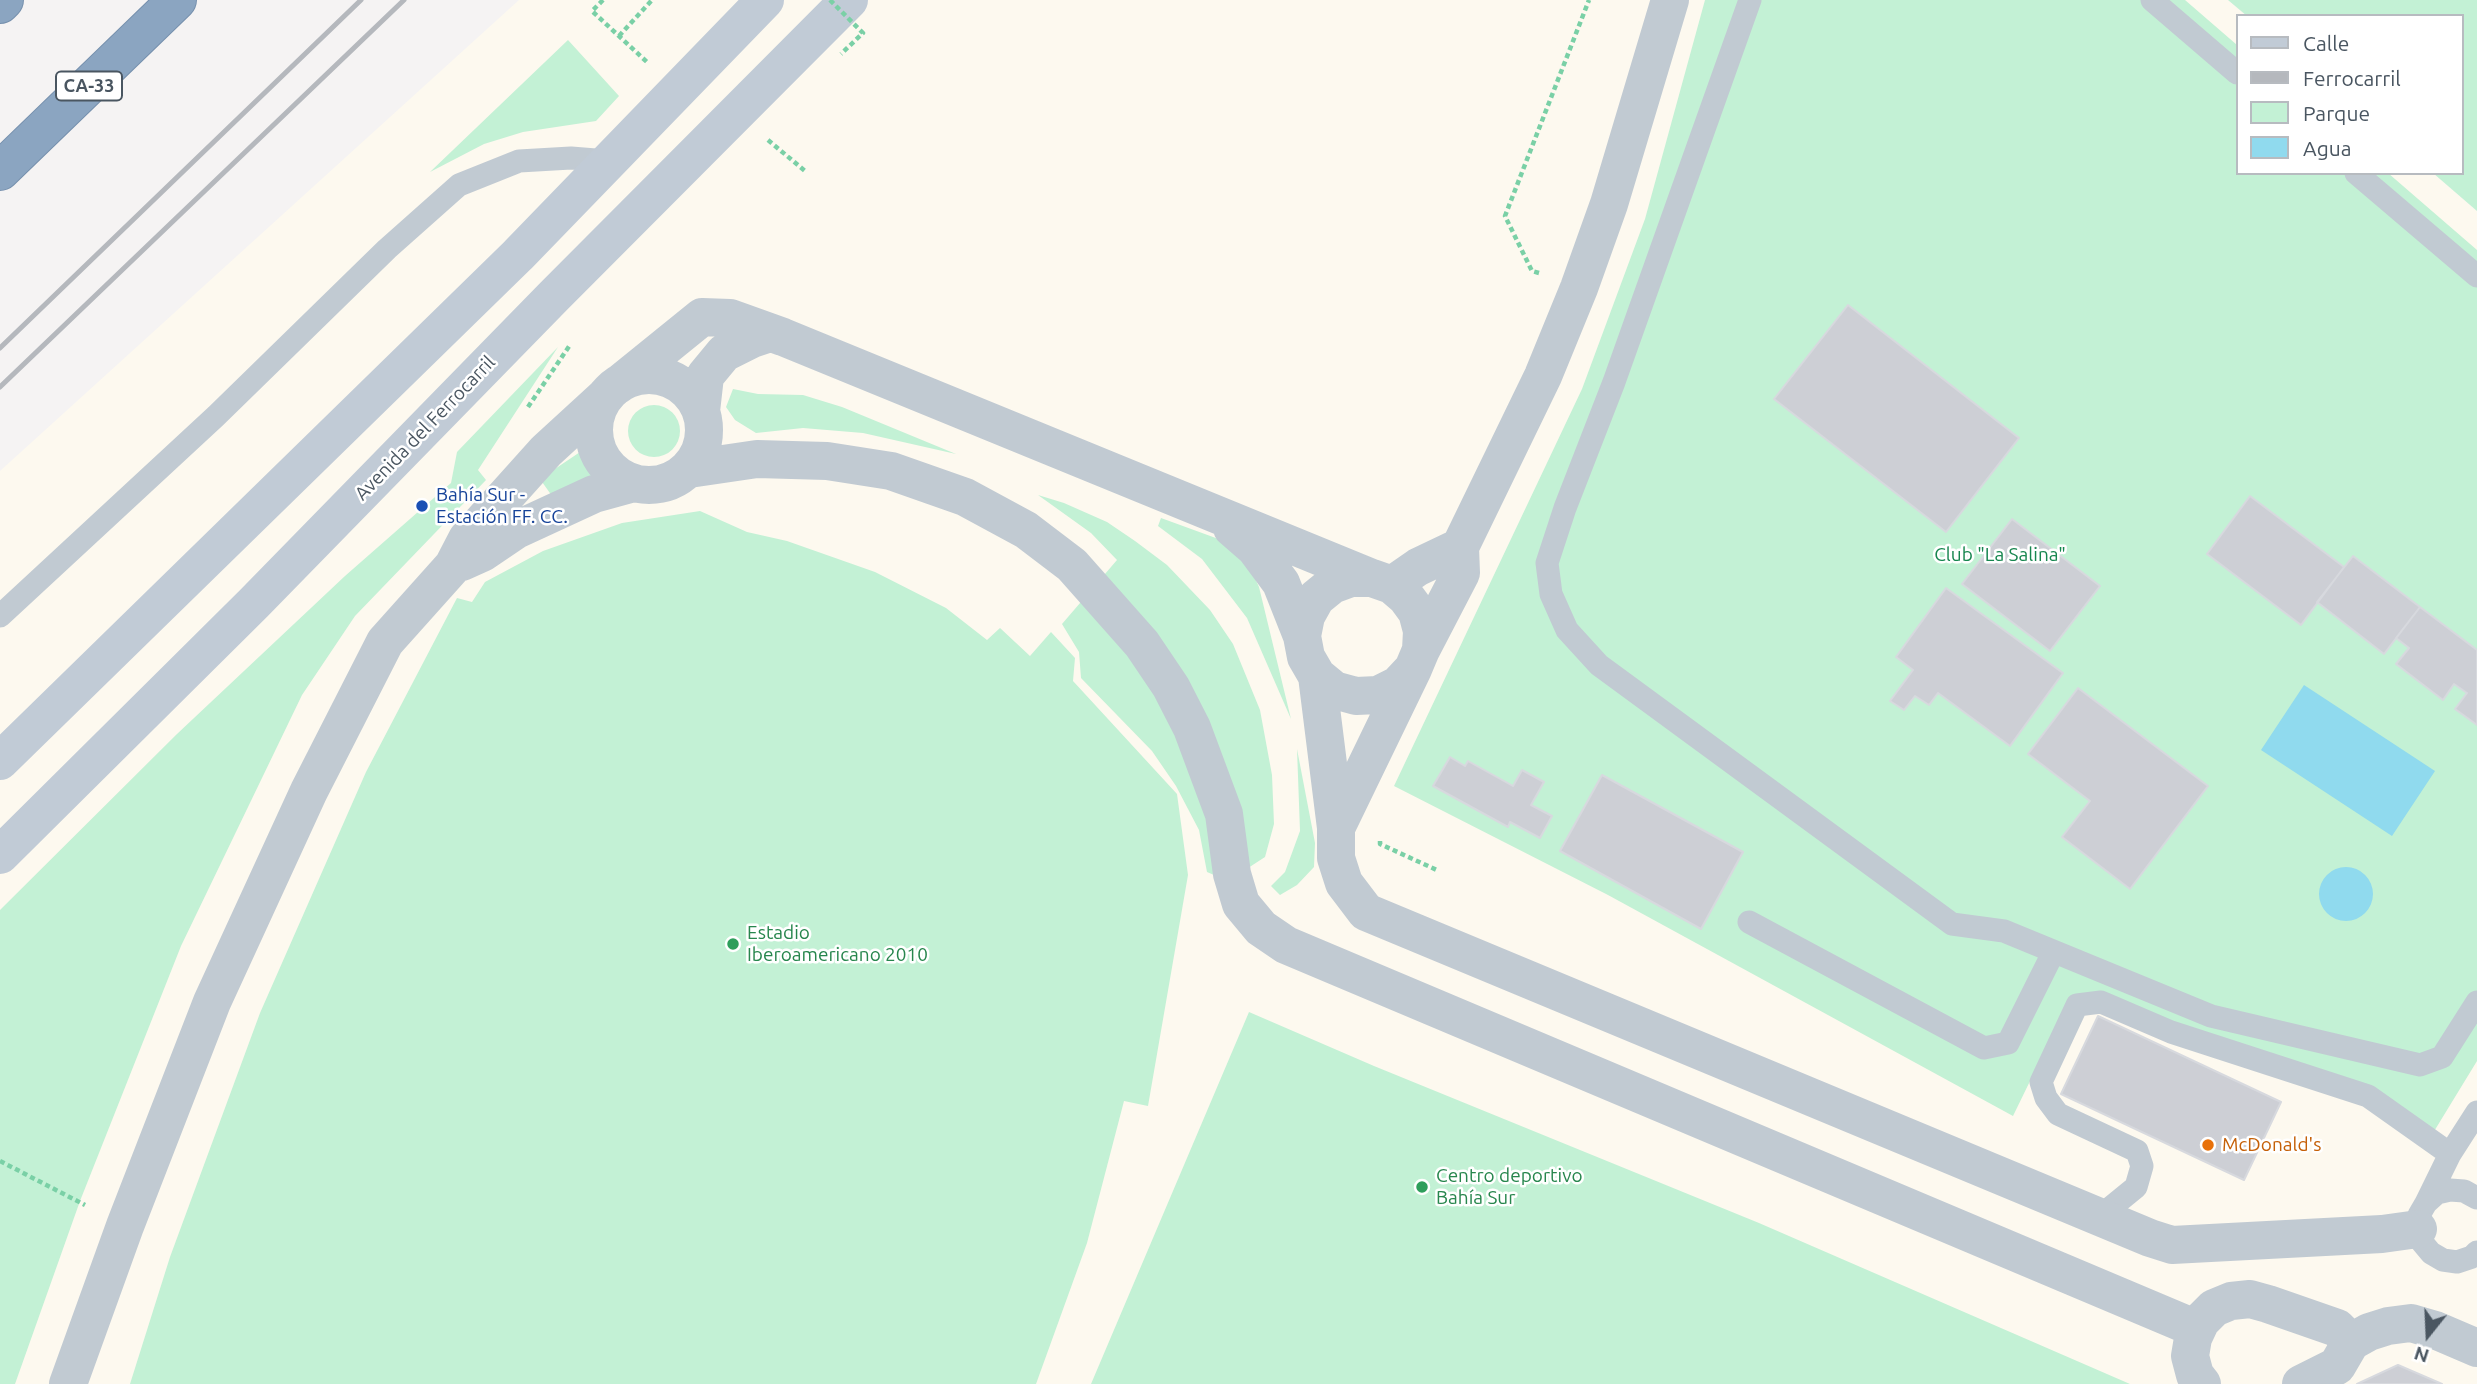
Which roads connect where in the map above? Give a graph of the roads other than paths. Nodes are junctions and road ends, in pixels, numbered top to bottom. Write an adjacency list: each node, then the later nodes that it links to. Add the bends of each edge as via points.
1 (177, 0): 9 (highway, CA-33)
2 (765, 0): 8 (street)
3 (849, 0): 27 (street, Avenida del Ferrocarril)
4 (1670, 0): 18 (street, via 1579,288 1543,376)
5 (1750, 0): 29 (lane, via 1614,382 1564,508 1547,563 1551,594 1567,630 1599,665 1952,924 2004,931)
6 (2152, 0): 7 (lane)
7 (2236, 72)
8 (608, 161): 21 (lane, via 519,161 459,185); 25 (street, via 518,255)
9 (0, 171)
10 (2358, 175): 11 (lane)
11 (2477, 276)
12 (770, 333): 13 (street, via 730,318 702,317); 14 (street, via 724,353 705,376); 17 (street)
13 (612, 390): 14 (street, via 633,377 666,378 693,396); 16 (street, via 597,412 597,447 604,463); 19 (street, via 546,451 467,539)
14 (701, 411): 15 (street, via 703,442)
15 (689, 469): 16 (street, via 663,483); 39 (street, via 757,459 827,461 891,471 965,496 1027,530 1072,565 1142,643 1171,687 1192,728 1223,814 1241,904 1261,928 1286,945)
16 (634, 483): 19 (street, via 583,499)
17 (1217, 515): 20 (street); 22 (street, via 1255,548 1281,583)
18 (1460, 547): 20 (street); 23 (street, via 1461,573)
19 (453, 566): 40 (street, via 385,642 304,804 212,1002)
20 (1382, 581): 22 (street, via 1351,578 1332,585 1316,598); 23 (street, via 1406,597 1417,612 1422,631)
21 (0, 616)
22 (1302, 636): 24 (street, via 1306,657)
23 (1417, 660): 24 (street, via 1398,685 1378,695 1334,690); 26 (street)
24 (1317, 676): 26 (street)
25 (0, 761)
26 (1336, 828): 35 (street, via 1336,858 1344,883 1366,912)
27 (0, 855)
28 (1749, 922): 29 (lane, via 1984,1048 2008,1043)
29 (2053, 953): 30 (lane, via 2211,1016 2420,1065 2441,1057)
30 (2477, 1002)
31 (2477, 1112): 32 (lane)
32 (2450, 1154): 34 (lane); 35 (lane, via 2368,1096 2171,1032 2101,1002 2077,1005 2041,1082 2046,1098 2058,1114 2137,1151 2142,1166 2136,1187)
33 (2477, 1198): 34 (lane, via 2463,1191 2437,1193)
34 (2422, 1216): 35 (street, via 2382,1234 2172,1245); 36 (lane, via 2421,1241 2431,1253 2443,1260)
35 (2098, 1217)
36 (2470, 1261)
37 (2351, 1342): 38 (street, via 2369,1332 2411,1323); 39 (street, via 2337,1328 2268,1304 2250,1299 2231,1301 2214,1308 2201,1321); 41 (street, via 2337,1366)
38 (2477, 1348)
39 (2191, 1363)
40 (68, 1384)
41 (2301, 1384)

